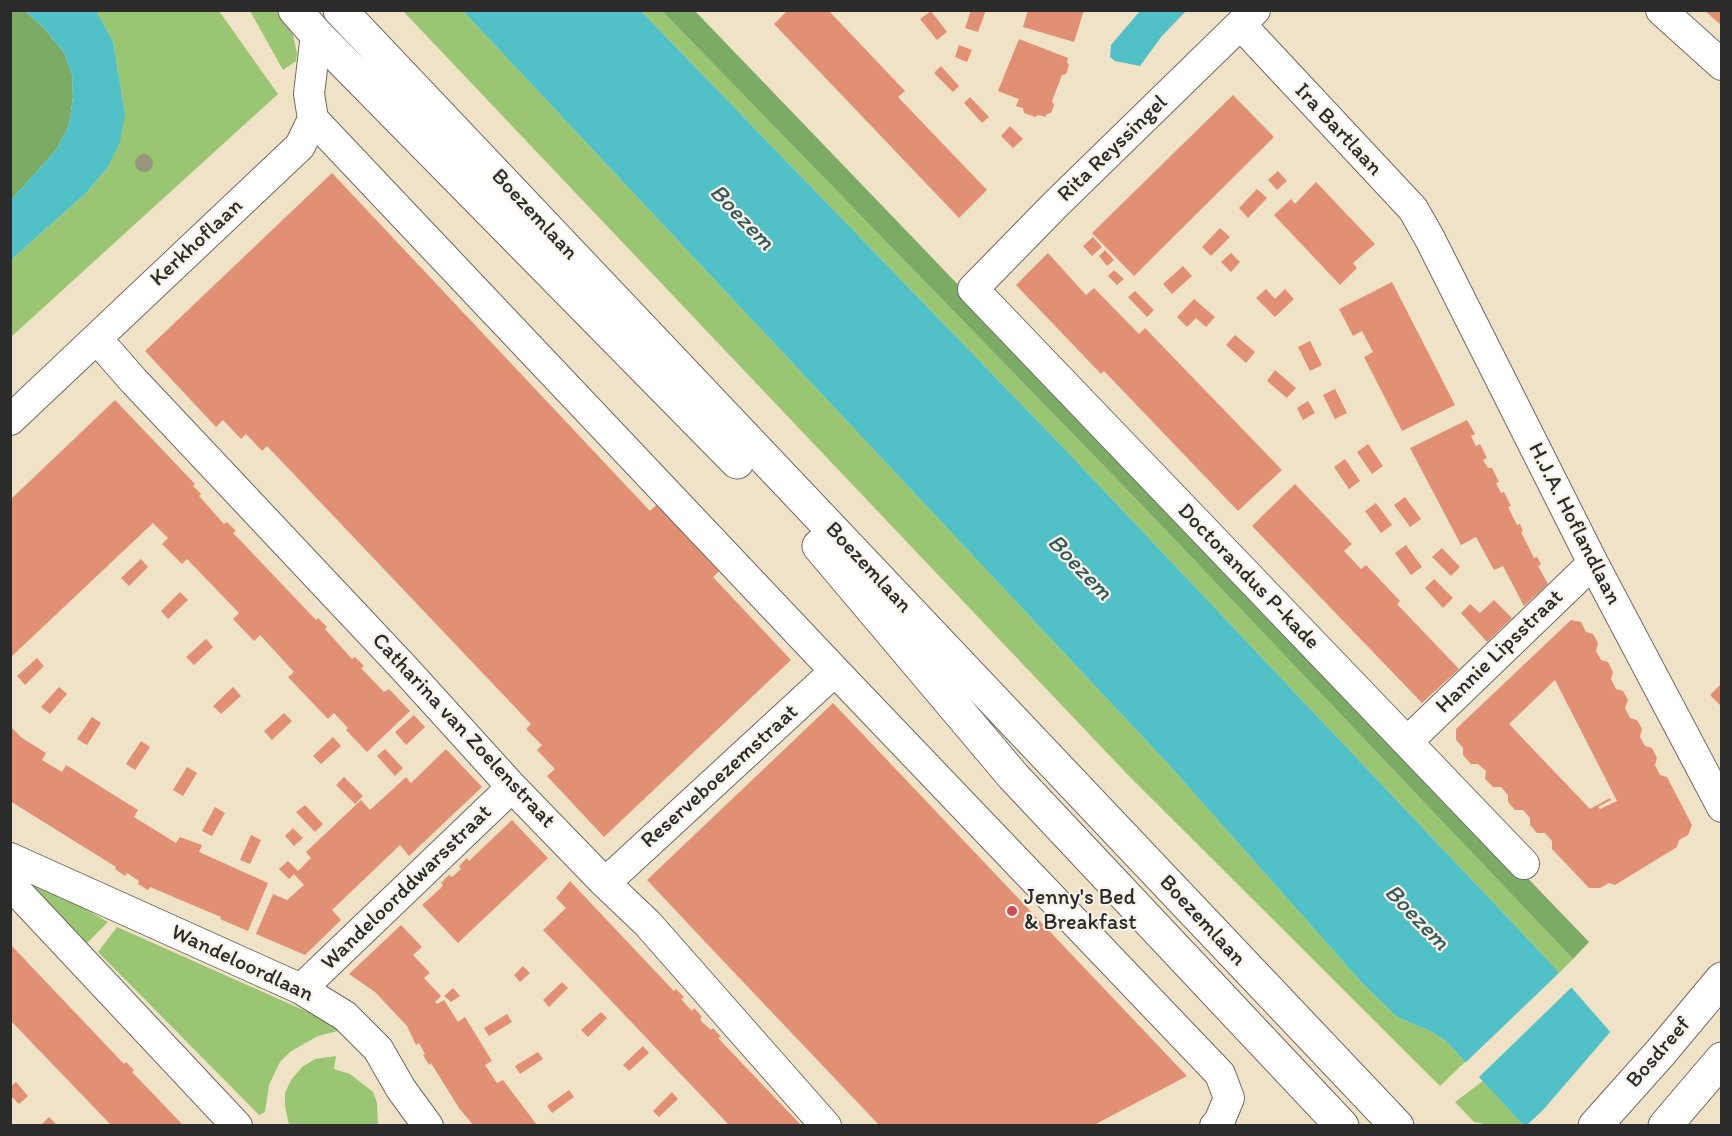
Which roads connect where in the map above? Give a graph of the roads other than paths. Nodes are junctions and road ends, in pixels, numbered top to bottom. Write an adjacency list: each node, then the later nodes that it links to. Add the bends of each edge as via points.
1 (340, 10): 28 (main road, Boezemlaan)
2 (1661, 10): 5 (street)
3 (1248, 18): 7 (street, Ira Bartlaan, via 1413,209); 8 (street, Rita Reyssingel)
4 (305, 22): 6 (street); 27 (main road, Boezemlaan, via 819,546 1013,776)
5 (1722, 65)
6 (313, 119): 9 (street, Kerkhoflaan, via 300,146); 12 (street)
7 (1430, 239): 11 (street, H.J.A. Hoflandlaan)
8 (973, 289): 13 (street, Doctorandus P-kade)
9 (98, 339): 10 (street, Kerkhoflaan); 14 (street, Catharina van Zoelenstraat)
10 (10, 420)
11 (1593, 563): 13 (street, Hannie Lipsstraat); 15 (street, H.J.A. Hoflandlaan)
12 (836, 671): 18 (street, Reserveboezemstraat); 26 (street, via 1220,1074 1229,1098)
13 (1407, 742): 17 (street, Doctorandus P-kade)
14 (512, 787): 18 (street, Catharina van Zoelenstraat); 21 (street, Wandeloorddwarsstraat)
15 (1722, 807)
16 (10, 858): 21 (street, Wandeloordlaan)
17 (1524, 864)
18 (605, 882): 25 (street, Catharina van Zoelenstraat, via 648,924)
19 (10, 884): 23 (street)
20 (1722, 979): 29 (main road, Bosdreef)
21 (301, 989): 24 (street, Wandeloordlaan, via 345,1016 378,1049)
22 (1722, 1059): 30 (main road)
23 (237, 1125)
24 (428, 1125)
25 (826, 1125)
26 (1215, 1125)
27 (1342, 1125)
28 (1396, 1125)
29 (1595, 1125)
30 (1665, 1125)

